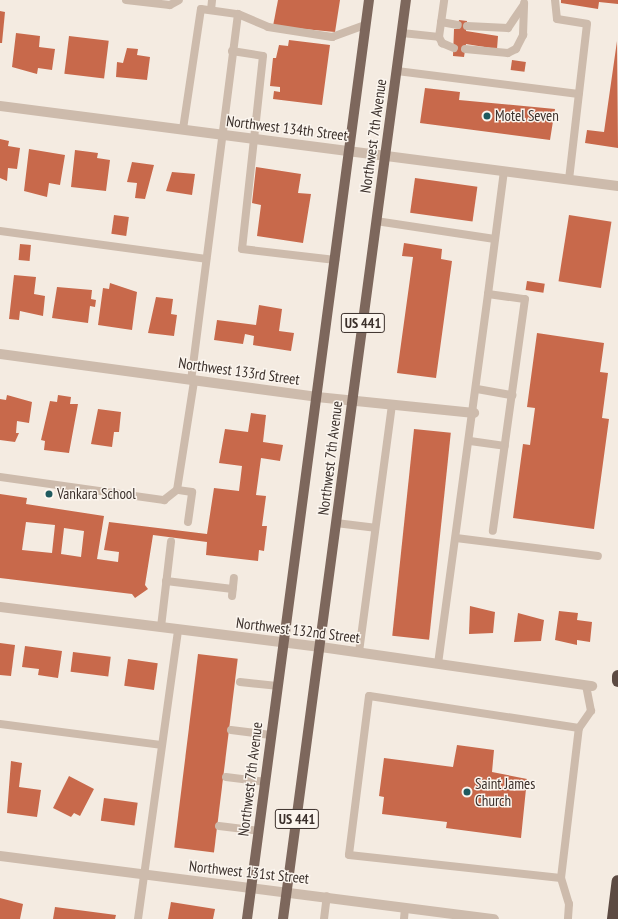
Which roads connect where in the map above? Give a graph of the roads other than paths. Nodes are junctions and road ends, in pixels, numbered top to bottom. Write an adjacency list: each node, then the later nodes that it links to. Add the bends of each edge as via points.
1 (126, 0): 2 (lane, via 170,6)
2 (179, 0)
3 (212, 0): 9 (lane)
4 (369, 0): 12 (main road, Northwest 7th Avenue / US 441)
5 (406, 0): 13 (main road, Northwest 7th Avenue / US 441)
6 (444, 0): 11 (lane)
7 (555, 0): 19 (lane, via 557,19 587,24)
8 (524, 2): 11 (lane, via 508,28); 16 (lane, via 523,35 516,49 508,54)
9 (211, 10): 10 (lane); 21 (lane, via 201,9)
10 (238, 14): 12 (lane, via 268,27 332,37); 17 (lane)
11 (441, 22): 14 (lane)
12 (365, 25): 24 (main road, Northwest 7th Avenue / US 441)
13 (402, 33): 14 (lane); 18 (main road, Northwest 7th Avenue / US 441)
14 (439, 37): 15 (lane, via 442,43)
15 (454, 48)
16 (465, 49)
17 (232, 51): 22 (lane); 23 (lane, via 263,56)
18 (397, 72): 19 (lane); 25 (main road, Northwest 7th Avenue / US 441)
19 (579, 94): 27 (lane)
20 (0, 106): 21 (street, Northwest 134th Street)
21 (183, 130): 22 (street, Northwest 134th Street)
22 (221, 134): 23 (street, Northwest 134th Street); 32 (lane)
23 (252, 138): 24 (street, Northwest 134th Street); 33 (lane, via 242,249)
24 (349, 151): 25 (street, Northwest 134th Street); 33 (main road, Northwest 7th Avenue / US 441)
25 (385, 155): 26 (street, Northwest 134th Street); 29 (main road, Northwest 7th Avenue / US 441)
26 (504, 171): 27 (street, Northwest 134th Street); 31 (lane)
27 (569, 179): 28 (street, Northwest 134th Street)
28 (618, 186)
29 (376, 221): 31 (lane); 40 (main road, Northwest 7th Avenue / US 441)
30 (0, 231): 32 (lane)
31 (495, 239): 34 (lane)
32 (206, 259): 36 (lane)
33 (335, 260): 39 (main road, Northwest 7th Avenue / US 441)
34 (488, 294): 37 (lane); 38 (lane, via 525,299)
35 (0, 354): 36 (street, Northwest 133rd Street)
36 (192, 380): 39 (street, Northwest 133rd Street); 46 (lane)
37 (477, 389): 38 (lane); 42 (lane)
38 (512, 395): 44 (lane)
39 (317, 397): 40 (street, Northwest 133rd Street); 59 (main road, Northwest 7th Avenue / US 441)
40 (352, 401): 41 (street, Northwest 133rd Street); 48 (main road, Northwest 7th Avenue / US 441)
41 (392, 405): 42 (street, Northwest 133rd Street); 49 (lane)
42 (474, 413): 43 (lane)
43 (470, 441): 44 (lane); 51 (lane)
44 (505, 446): 50 (lane)
45 (0, 477): 46 (lane, via 164,500)
46 (177, 490): 47 (lane, via 192,492)
47 (188, 522)
48 (336, 523): 49 (lane); 60 (main road, Northwest 7th Avenue / US 441)
49 (375, 528): 61 (lane)
50 (494, 532)
51 (456, 538): 53 (lane); 62 (lane)
52 (171, 542): 55 (lane)
53 (598, 556)
54 (234, 578): 55 (lane, via 232,593)
55 (166, 581): 57 (lane)
56 (0, 606): 57 (street, Northwest 132nd Street)
57 (161, 627): 58 (street, Northwest 132nd Street)
58 (178, 630): 59 (street, Northwest 132nd Street); 72 (lane)
59 (282, 643): 60 (street, Northwest 132nd Street); 66 (main road, Northwest 7th Avenue / US 441)
60 (321, 647): 61 (street, Northwest 132nd Street); 82 (main road, Northwest 7th Avenue / US 441)
61 (359, 652): 62 (street, Northwest 132nd Street)
62 (438, 664): 67 (street, Northwest 132nd Street)
63 (618, 677): 64 (highway)
64 (618, 681)
65 (240, 682): 66 (lane)
66 (277, 686): 71 (main road, Northwest 7th Avenue / US 441)
67 (589, 686): 69 (lane, via 591,711)
68 (0, 724): 72 (lane)
69 (579, 728): 79 (lane); 79 (lane, via 369,696 349,855)
70 (231, 730): 71 (lane)
71 (270, 735): 74 (main road, Northwest 7th Avenue / US 441)
72 (161, 745): 78 (lane)
73 (226, 777): 74 (lane)
74 (265, 782): 76 (main road, Northwest 7th Avenue / US 441)
75 (219, 826): 76 (lane)
76 (258, 831): 81 (main road, Northwest 7th Avenue / US 441)
77 (0, 856): 78 (street, Northwest 131st Street)
78 (143, 875): 81 (street, Northwest 131st Street); 85 (lane)
79 (561, 878): 91 (lane, via 569,904)
80 (618, 881): 92 (highway)
81 (251, 888): 82 (street, Northwest 131st Street); 86 (main road, Northwest 7th Avenue / US 441)
82 (286, 892): 83 (street, Northwest 131st Street); 87 (main road, Northwest 7th Avenue / US 441)
83 (327, 896): 84 (street, Northwest 131st Street); 88 (lane)
84 (405, 908): 89 (lane); 90 (street, Northwest 131st Street)
85 (138, 919)
86 (247, 919)
87 (283, 919)
88 (324, 919)
89 (404, 919)
90 (494, 919)
91 (568, 919)
92 (613, 919)

